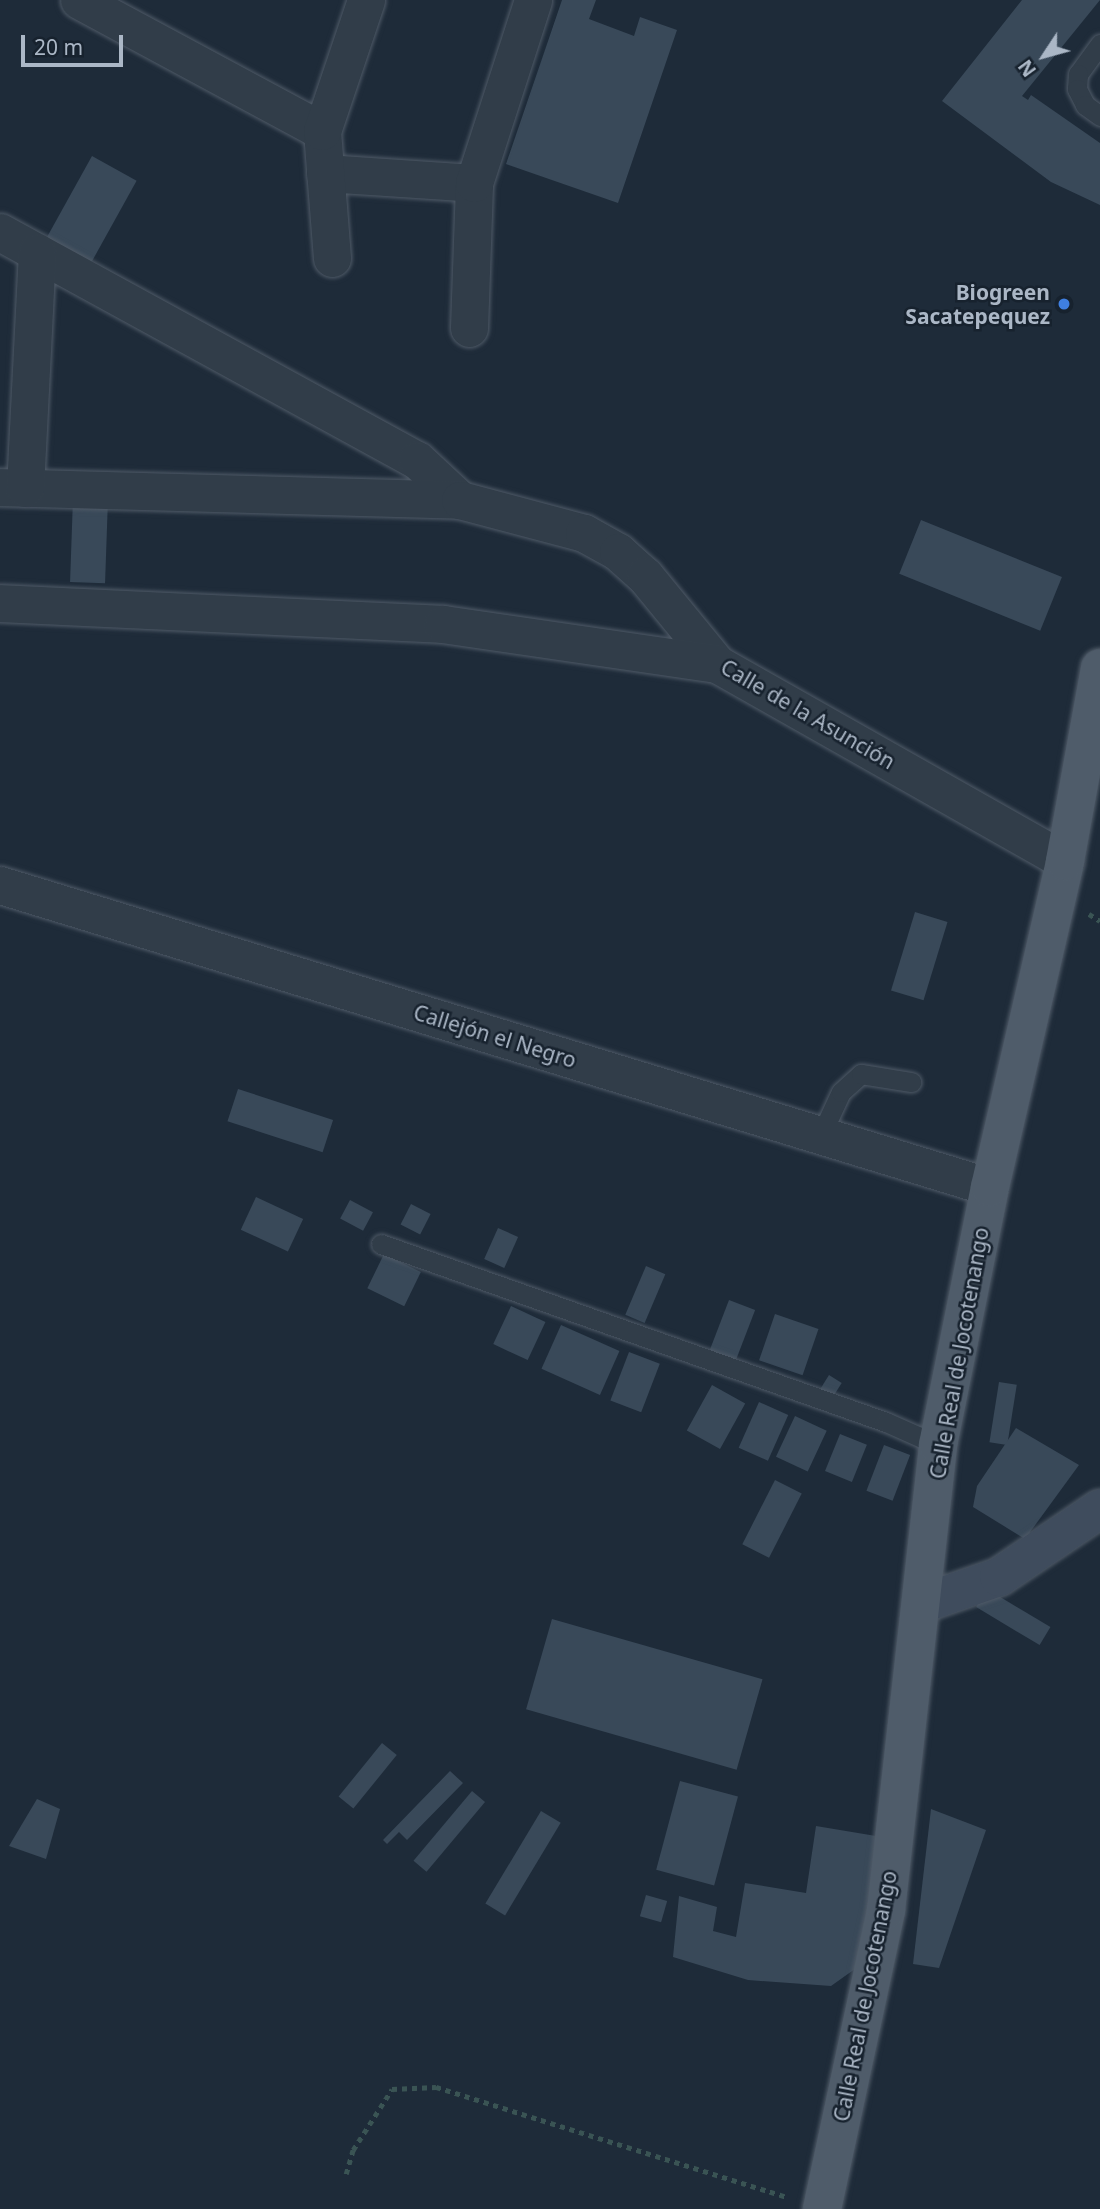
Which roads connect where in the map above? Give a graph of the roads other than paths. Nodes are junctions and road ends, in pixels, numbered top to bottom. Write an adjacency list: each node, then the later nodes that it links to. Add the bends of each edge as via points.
1 (79, 0): 6 (street)
2 (366, 0): 6 (street)
3 (533, 0): 8 (street)
4 (1100, 44): 5 (lane, via 1078,74 1077,89 1085,105)
5 (1100, 116)
6 (322, 131): 7 (street)
7 (325, 173): 8 (street); 11 (street)
8 (474, 183): 12 (street)
9 (0, 232): 10 (street)
10 (37, 252): 13 (street); 14 (street, via 417,460)
11 (332, 258)
12 (469, 328)
13 (13, 488): 14 (street)
14 (460, 500): 16 (street, Calle de la Asunción, via 584,533 618,552 645,576)
15 (0, 603): 16 (street, via 443,624)
16 (717, 664): 18 (street, Calle de la Asunción)
17 (1100, 668): 18 (main road, Calle Real de Jocotenango)
18 (1065, 861): 22 (main road, Calle Real de Jocotenango)
19 (0, 885): 21 (street, Callejón el Negro)
20 (911, 1083): 21 (lane, via 861,1074 841,1092)
21 (821, 1135): 22 (street, Callejón el Negro)
22 (990, 1187): 24 (main road, Calle Real de Jocotenango)
23 (381, 1244): 24 (lane, via 886,1422)
24 (938, 1445): 26 (main road, Calle Real de Jocotenango)
25 (1100, 1509): 26 (street, via 999,1577)
26 (921, 1604): 27 (main road, Calle Real de Jocotenango, via 886,1910)
27 (823, 2208)

